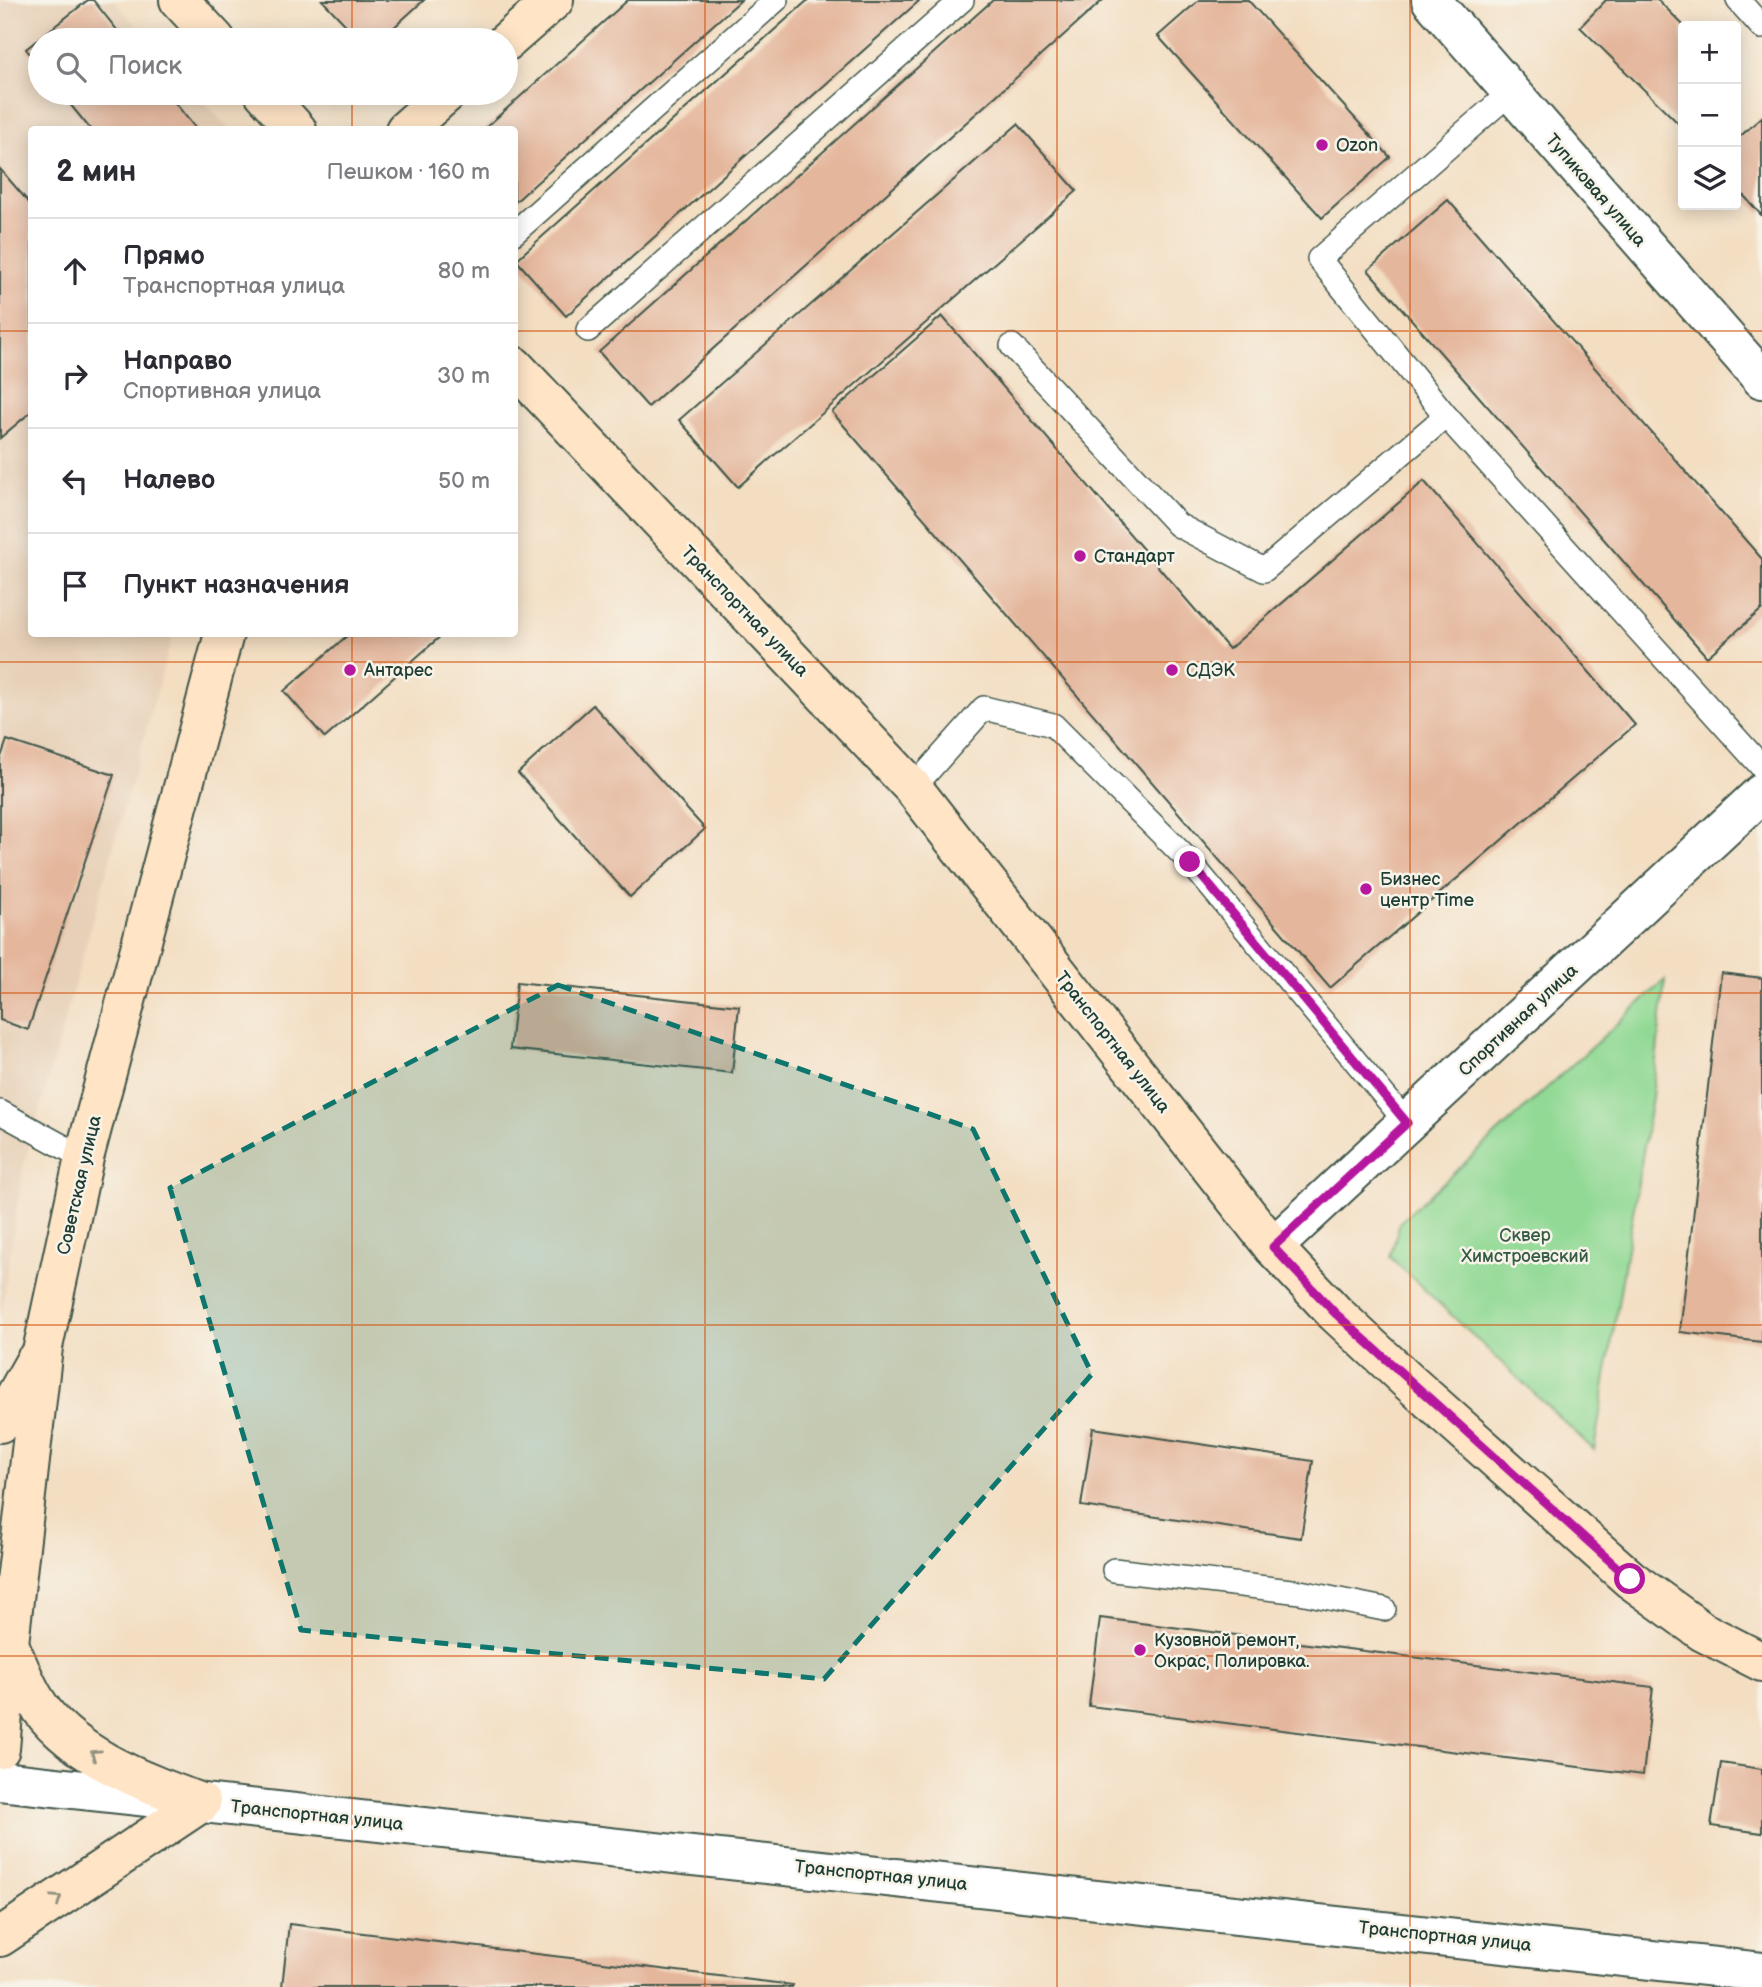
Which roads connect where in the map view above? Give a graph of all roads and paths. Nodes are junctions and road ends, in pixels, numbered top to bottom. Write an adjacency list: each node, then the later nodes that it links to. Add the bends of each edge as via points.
1 (179, 0): 8 (street)
2 (554, 0): 9 (street)
3 (776, 0): 15 (lane)
4 (961, 0): 16 (lane)
5 (1431, 0): 10 (street, Тупиковая улица)
6 (1738, 0): 7 (lane)
7 (1762, 27)
8 (205, 28)
9 (518, 32)
10 (1511, 92): 19 (street, Тупиковая улица); 20 (lane, via 1319,259)
11 (275, 105): 13 (street)
12 (433, 105): 14 (street)
13 (293, 126)
14 (410, 126)
15 (518, 229)
16 (588, 330)
17 (1012, 346): 20 (lane, via 1178,525 1264,570)
18 (518, 370): 23 (street, Транспортная улица)
19 (1762, 379)
20 (1446, 416): 22 (lane)
21 (223, 637): 27 (street, Советская улица)
22 (1762, 767)
23 (913, 788): 26 (lane, via 985,708 1053,725 1190,862); 28 (street, Транспортная улица)
24 (1762, 793): 26 (street, Спортивная улица)
25 (0, 1112): 27 (lane)
26 (1407, 1123): 28 (street, Спортивная улица)
27 (84, 1158): 29 (street, Советская улица)
28 (1273, 1247): 34 (street, Транспортная улица, via 1335,1313 1630,1579 1703,1632)
29 (43, 1348): 30 (street); 33 (street, Советская улица)
30 (0, 1423)
31 (1114, 1570): 32 (lane, via 1300,1592)
32 (1384, 1609)
33 (9, 1643): 35 (street, Советская улица); 37 (street, one-way to 33, via 131,1777 62,1731 35,1700)
34 (1762, 1662)
35 (0, 1749)
36 (0, 1781): 37 (street, Транспортная улица)
37 (201, 1803): 38 (street, one-way to 37); 39 (street, Транспортная улица)
38 (0, 1937)
39 (1762, 1972)

